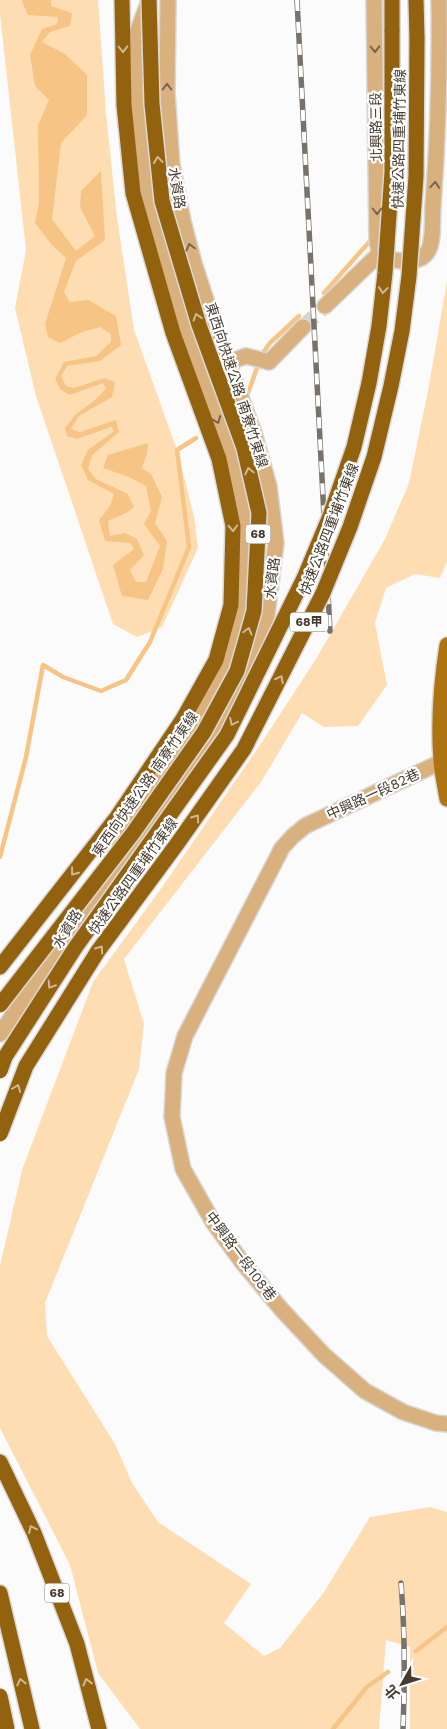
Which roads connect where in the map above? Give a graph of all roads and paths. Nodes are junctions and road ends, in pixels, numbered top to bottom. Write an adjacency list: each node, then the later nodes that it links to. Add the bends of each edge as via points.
1 (122, 0): 18 (highway, 東西向快速公路 南寮竹東線 / 68, one-way to 18, via 124,105 133,193 173,333 219,459 234,526 231,605 216,660 183,719 117,817)
2 (150, 0): 13 (street, 水資路, via 136,38 136,88 147,199); 20 (highway, 東西向快速公路 南寮竹東線 / 68, one-way to 2, bridge, via 133,833 204,732 237,671 254,611 259,513 244,448 199,325 162,201 152,104)
3 (168, 0): 12 (street, 水資路, one-way to 3, via 194,264 172,165 167,93)
4 (374, 0): 9 (street, 北興路三段, one-way to 9, via 377,242)
5 (392, 0): 22 (highway, 快速公路四重埔竹東線 / 68甲, one-way to 22, bridge, via 392,172 379,326 354,447 330,516 305,576 227,735 74,948 5,1057)
6 (416, 0): 23 (highway, 快速公路四重埔竹東線 / 68甲, one-way to 6, bridge, via 26,1066 93,959 244,749 323,593 350,527 374,457 391,386 409,276 416,176)
7 (438, 0): 8 (street)
8 (443, 67): 9 (street, one-way to 8, via 390,259 419,260 430,245)
9 (380, 252): 10 (street)
10 (325, 306)
11 (303, 327): 12 (street, via 270,362 246,356)
12 (229, 363): 13 (street); 19 (street, 水資路, via 269,486 276,544 265,623 252,662 215,730 142,837)
13 (199, 373): 19 (street, 水資路, one-way to 19, via 230,454 246,521 241,609 228,653 194,716)
14 (447, 645): 15 (main road, via 442,672)
15 (441, 762): 16 (main road); 17 (street, 中興路一段82巷)
16 (447, 799)
17 (305, 826): 24 (street, 中興路一段108巷, via 282,848 185,1036 174,1073 172,1117 183,1169 213,1222 242,1262 324,1355 365,1391 403,1412)
18 (0, 967)
19 (35, 983): 21 (street, 水資路)
20 (0, 1005)
21 (0, 1034)
22 (0, 1071)
23 (0, 1134)
24 (447, 1424)
25 (0, 1462): 31 (highway, 68, one-way to 25, via 77,1644 34,1533)
26 (0, 1593): 30 (highway, one-way to 26)
27 (0, 1696): 29 (highway, bridge)
28 (0, 1703): 29 (street)
29 (8, 1729)
30 (32, 1729)
31 (99, 1729)

